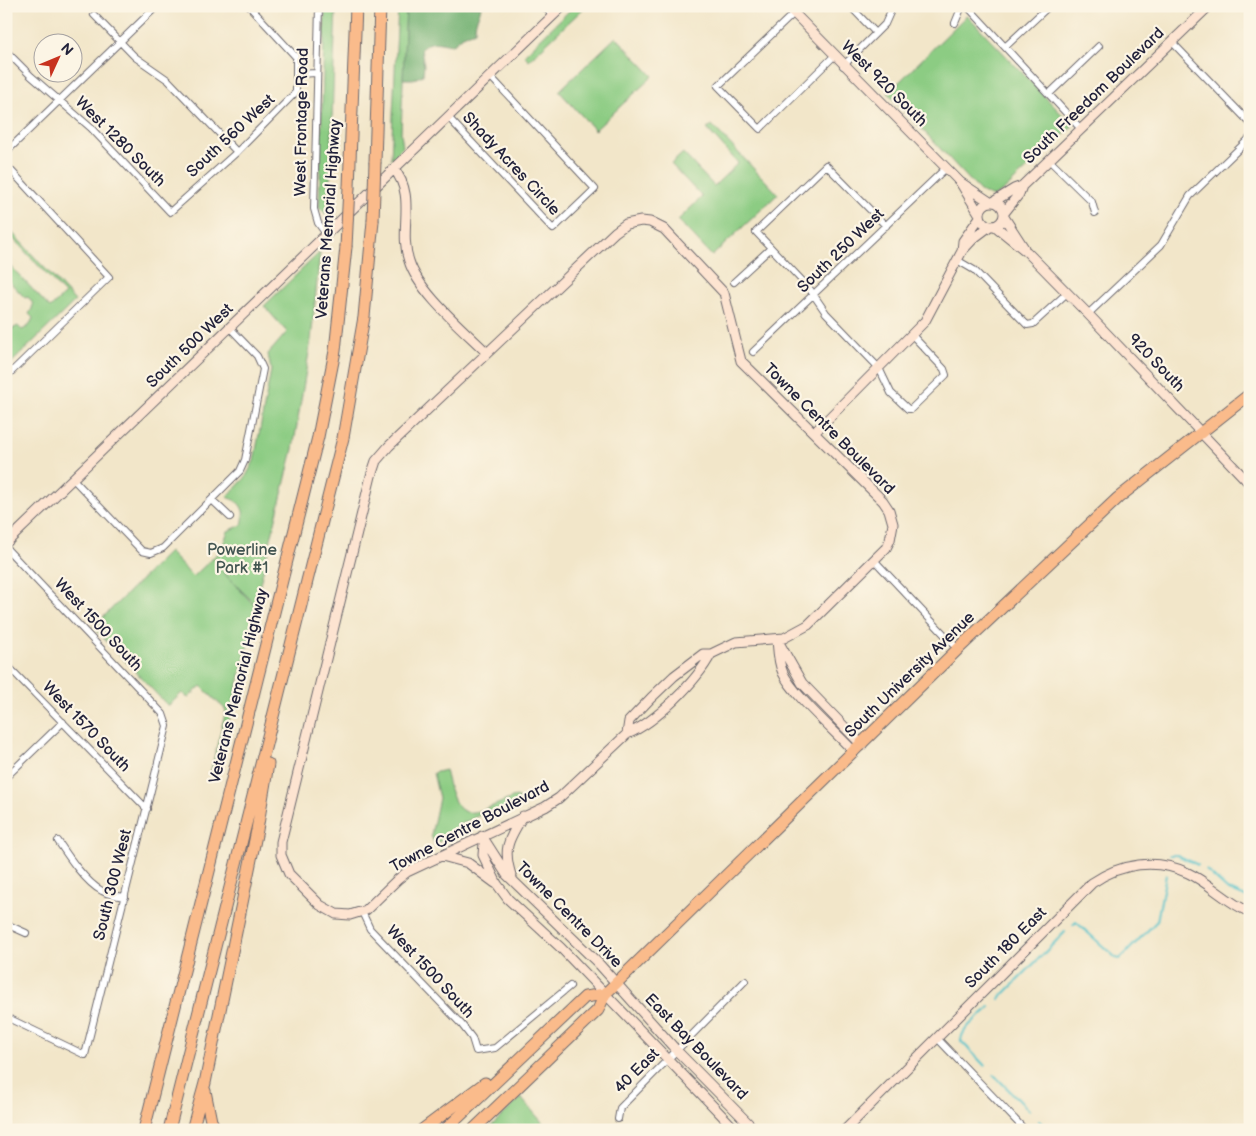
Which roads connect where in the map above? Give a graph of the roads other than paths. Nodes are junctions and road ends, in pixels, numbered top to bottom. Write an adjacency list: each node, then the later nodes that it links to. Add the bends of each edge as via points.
1 (158, 6): 20 (street)
2 (249, 6): 28 (street, via 294,54)
3 (319, 6): 27 (street, West Frontage Road)
4 (356, 6): 108 (highway, Veterans Memorial Highway, bridge, via 346,246 334,351 318,437)
5 (380, 6): 79 (highway, bridge, via 372,221 364,317 337,463)
6 (544, 6): 17 (street)
7 (563, 6): 17 (street, South 500 West)
8 (787, 6): 15 (street, West 920 South)
9 (850, 6): 19 (street)
10 (893, 6): 19 (street, via 885,24)
11 (962, 6): 18 (street)
12 (967, 6): 23 (street)
13 (1049, 6): 23 (street)
14 (1209, 6): 21 (street, South Freedom Boulevard)
15 (794, 14): 25 (street, West 920 South); 25 (street, via 718,86 760,129)
16 (94, 15): 20 (street)
17 (553, 16): 29 (street, South 500 West)
18 (955, 23)
19 (876, 33): 26 (street)
20 (120, 42): 31 (street); 37 (street, via 168,80)
21 (1172, 42): 33 (street); 34 (street, South Freedom Boulevard)
22 (1099, 46): 30 (street)
23 (1005, 48): 30 (street)
24 (6, 51): 31 (street, West 1280 South)
25 (834, 56): 26 (street, West 920 South)
26 (843, 66): 40 (street, West 920 South, via 873,92)
27 (317, 73): 28 (street); 51 (street, West Frontage Road, via 314,209 318,224)
28 (297, 74): 37 (street, South 560 West, via 294,95)
29 (490, 76): 32 (street, South 500 West); 32 (street, Shady Acres Circle, via 594,189 567,216 553,229)
30 (1049, 94): 34 (street)
31 (60, 101): 36 (street); 45 (street, West 1280 South, via 91,128)
32 (448, 117): 41 (street, South 500 West)
33 (1250, 123)
34 (1081, 129): 38 (street, South Freedom Boulevard)
35 (1250, 138): 58 (street, via 1185,202 1160,245)
36 (6, 152)
37 (237, 152): 45 (street, South 560 West)
38 (1049, 160): 43 (street, South Freedom Boulevard); 46 (street, via 1092,202)
39 (6, 165): 64 (street, via 109,276)
40 (946, 168): 42 (street, West 920 South); 49 (street, South 250 West)
41 (394, 169): 51 (street, South 500 West); 62 (street, via 406,191 407,255 416,276 432,298)
42 (960, 182): 44 (street, West 920 South); 48 (street, West 920 South)
43 (1022, 186): 44 (street, South Freedom Boulevard); 47 (street, South Freedom Boulevard)
44 (992, 202): 47 (street, via 1000,206); 48 (street, via 983,206)
45 (170, 212)
46 (1096, 213)
47 (1004, 215): 50 (street); 53 (street)
48 (980, 216): 50 (street, via 986,225); 54 (street, via 963,241)
49 (886, 226): 52 (street, via 826,165 756,232); 57 (street, South 250 West)
50 (993, 226): 53 (street); 54 (street, via 974,238)
51 (326, 234): 59 (street, South 500 West)
52 (771, 248): 55 (street); 57 (street)
53 (1027, 252): 56 (street)
54 (959, 255): 56 (street, via 1027,325 1033,324); 60 (street, via 925,321)
55 (734, 282)
56 (1067, 293): 58 (street)
57 (815, 295): 61 (street, South 250 West); 63 (street, via 826,313)
58 (1088, 314): 67 (street, 920 South)
59 (230, 328): 68 (street, South 500 West); 70 (street, via 260,359 262,373 245,460 236,477)
60 (912, 335): 63 (street); 63 (street, via 946,373 911,409 905,408 891,393)
61 (753, 352)
62 (487, 353): 66 (street, Towne Centre Boulevard, via 615,232 631,222 650,222 664,229 721,288 728,301 741,361); 93 (street, Towne Centre Boulevard, via 376,461 283,832 281,855 284,866 295,881 329,912 342,915)
63 (879, 368): 66 (street)
64 (6, 377)
65 (1250, 394): 67 (highway, South University Avenue)
66 (815, 432): 74 (street, Towne Centre Boulevard, via 889,510 892,524 890,540)
67 (1202, 433): 69 (street, 920 South); 76 (highway, South University Avenue, via 1118,498)
68 (73, 479): 70 (street, via 139,548 151,553 163,548); 72 (street, South 500 West)
69 (1250, 484)
70 (212, 500): 71 (street)
71 (230, 517)
72 (6, 543)
73 (6, 548): 81 (street, West 1500 South)
74 (875, 561): 75 (street, Towne Centre Boulevard, via 808,625 795,634); 76 (street)
75 (777, 639): 77 (street, Towne Centre Boulevard, via 736,642); 83 (street, via 802,682); 83 (street, via 778,662 784,676)
76 (958, 649): 83 (highway, South University Avenue)
77 (711, 654): 82 (street, via 702,669 662,709 640,728); 82 (street, Towne Centre Boulevard, via 703,654 669,680 630,721)
78 (7, 665): 80 (street, West 1570 South)
79 (280, 690): 106 (highway, via 257,830); 109 (highway)
80 (63, 722): 84 (street); 85 (street, West 1570 South)
81 (166, 722): 85 (street, South 300 West)
82 (626, 734): 86 (street, Towne Centre Boulevard, via 565,793)
83 (858, 748): 98 (highway, South University Avenue)
84 (6, 777)
85 (147, 809): 92 (street, South 300 West)
86 (523, 816): 87 (street, Towne Centre Boulevard); 90 (street, via 507,845 506,855)
87 (483, 839): 89 (street, Towne Centre Boulevard); 90 (street, Towne Centre Drive); 91 (street, Towne Centre Drive, via 483,855)
88 (58, 841): 92 (street, via 98,888)
89 (442, 856): 91 (street, via 468,863); 93 (street, Towne Centre Boulevard, via 396,880 379,900)
90 (514, 883): 98 (street, Towne Centre Drive, via 560,924)
91 (497, 884): 100 (street, Towne Centre Drive, via 519,910)
92 (125, 897): 101 (street, South 300 West, via 85,1055)
93 (362, 912): 99 (street, West 1500 South, via 368,925 468,1032 476,1051 495,1048)
94 (1250, 912): 102 (street, South 180 East, via 1231,904 1188,873 1158,865 1133,865 1111,871 1092,883)
95 (6, 924): 96 (street)
96 (26, 933)
97 (745, 981): 103 (street, 40 East)
98 (616, 984): 100 (highway, South University Avenue); 103 (street, East Bay Boulevard)
99 (570, 986)
100 (605, 994): 104 (street, East Bay Boulevard); 105 (highway, South University Avenue, via 585,997); 114 (highway, South University Avenue, via 598,1010)
101 (6, 1017)
102 (937, 1038): 117 (street, South 180 East); 118 (street)
103 (677, 1051): 104 (street, 40 East); 116 (street, East Bay Boulevard)
104 (668, 1060): 107 (street, 40 East, via 620,1108); 115 (street, East Bay Boulevard)
105 (514, 1063): 112 (highway); 113 (highway, South University Avenue)
106 (204, 1083): 110 (highway); 111 (highway, via 206,1102)
107 (618, 1119)
108 (144, 1130)
109 (169, 1130)
110 (192, 1130)
111 (216, 1130)
112 (422, 1130)
113 (445, 1130)
114 (472, 1130)
115 (736, 1130)
116 (755, 1130)
117 (845, 1130)
118 (1025, 1130)

